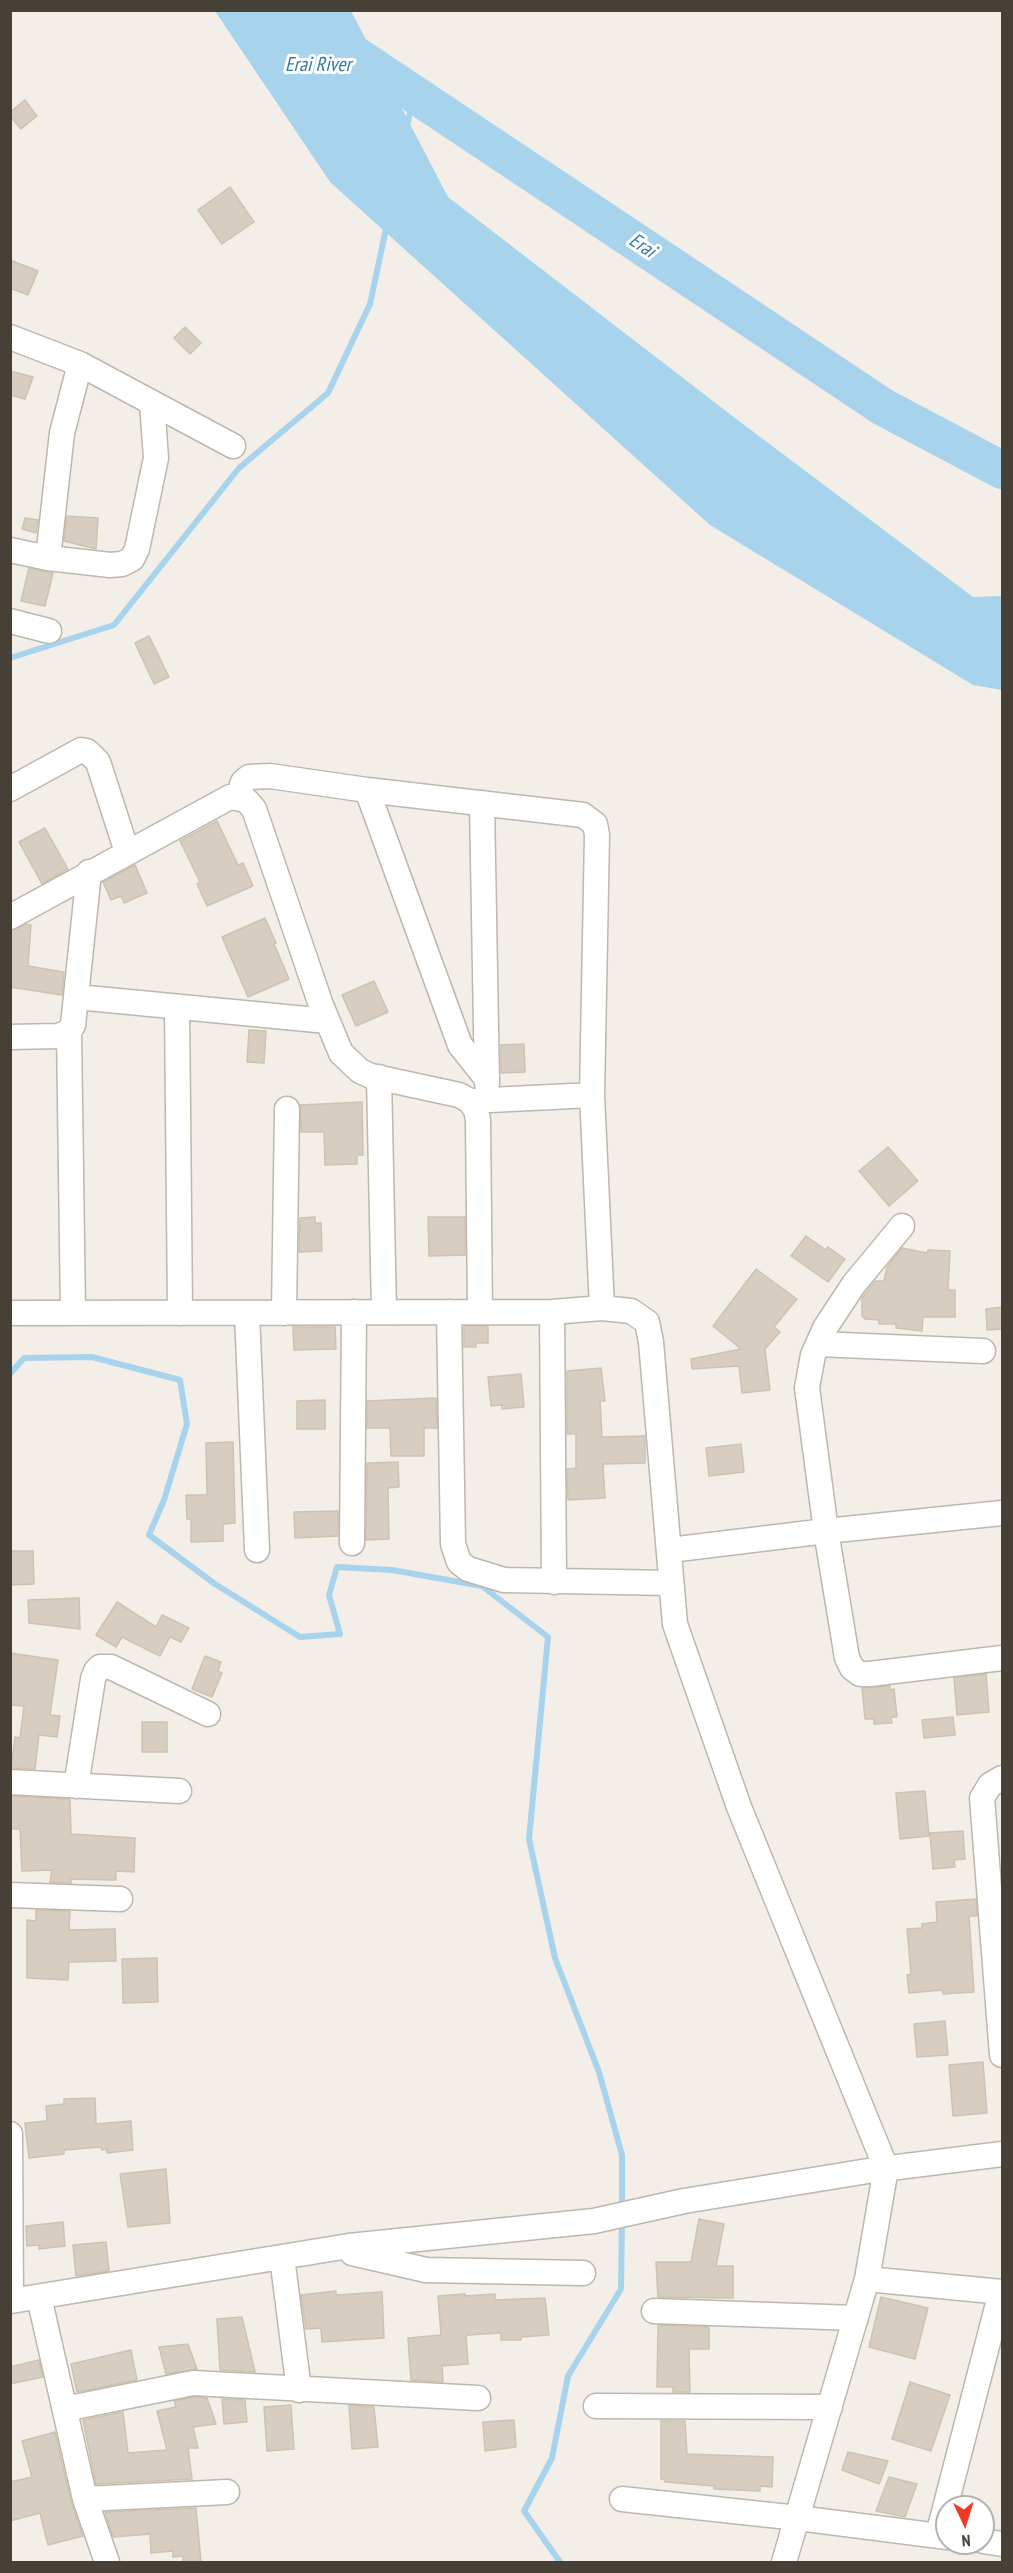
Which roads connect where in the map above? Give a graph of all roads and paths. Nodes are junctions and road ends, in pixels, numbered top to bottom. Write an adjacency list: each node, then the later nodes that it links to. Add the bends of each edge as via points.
1 (10, 337): 2 (street)
2 (80, 364): 3 (street); 6 (street, via 62,433)
3 (152, 403): 4 (street); 6 (street, via 156,458 132,559 110,565)
4 (233, 446)
5 (10, 550): 6 (street)
6 (48, 558)
7 (10, 621): 8 (street)
8 (49, 631)
9 (10, 789): 13 (street, via 81,750 87,751 98,762)
10 (367, 790): 11 (street, via 262,776 243,782); 12 (street); 22 (street, via 460,1045)
11 (238, 797): 13 (street, via 230,797); 18 (street, via 254,809)
12 (482, 803): 22 (street); 23 (street, via 583,815 595,824)
13 (128, 852): 14 (street)
14 (89, 872): 15 (street); 16 (street)
15 (10, 917)
16 (76, 997): 17 (street); 19 (street, via 75,1018)
17 (177, 1006): 18 (street); 35 (street)
18 (327, 1021): 21 (street, via 346,1058 360,1071)
19 (69, 1031): 20 (street, via 59,1036); 34 (street)
20 (10, 1037)
21 (379, 1077): 22 (street, via 459,1095); 29 (street)
22 (482, 1093): 23 (street); 31 (street, via 476,1110)
23 (592, 1095): 26 (street)
24 (287, 1109): 27 (street)
25 (902, 1226): 37 (street, via 854,1284)
26 (602, 1308): 32 (street); 43 (street, via 636,1313 649,1328)
27 (284, 1312): 28 (street); 36 (street)
28 (354, 1312): 29 (street); 41 (street)
29 (384, 1312): 30 (street)
30 (449, 1312): 31 (street); 44 (street, via 456,1555 468,1569 488,1576)
31 (480, 1312): 32 (street)
32 (552, 1312): 44 (street)
33 (10, 1313): 34 (street)
34 (73, 1313): 35 (street)
35 (180, 1313): 36 (street)
36 (246, 1313): 42 (street)
37 (818, 1344): 38 (street); 40 (street, via 807,1388)
38 (983, 1352)
39 (1002, 1513): 40 (street)
40 (826, 1531): 43 (street); 46 (street, via 847,1658 860,1674)
41 (352, 1543)
42 (257, 1550)
43 (670, 1550): 45 (street)
44 (554, 1582): 45 (street)
45 (671, 1583): 57 (street, via 675,1624 685,1658 739,1807)
46 (1002, 1658)
47 (208, 1714): 50 (street, via 111,1667 100,1667 93,1679)
48 (1002, 1778): 54 (street, via 990,1785 982,1798)
49 (10, 1782): 50 (street)
50 (76, 1786): 51 (street)
51 (179, 1791)
52 (10, 1894): 53 (street)
53 (120, 1899)
54 (1002, 2055)
55 (10, 2134): 63 (street, via 10,2301)
56 (1002, 2154): 57 (street)
57 (886, 2168): 58 (street, via 594,2221); 61 (street)
58 (335, 2249): 59 (street); 60 (street, via 426,2270)
59 (282, 2257): 63 (street); 66 (street)
60 (583, 2273)
61 (867, 2279): 62 (street); 65 (street)
62 (1002, 2292): 72 (street)
63 (39, 2297): 70 (street)
64 (654, 2311): 65 (street)
65 (856, 2318): 69 (street)
66 (299, 2390): 67 (street); 70 (street, via 193,2383)
67 (478, 2398)
68 (597, 2406): 69 (street)
69 (830, 2407): 75 (street)
70 (65, 2409): 73 (street)
71 (227, 2492): 73 (street)
72 (952, 2495)
73 (85, 2499): 77 (street)
74 (622, 2499): 75 (street)
75 (798, 2518): 76 (street); 78 (street)
76 (935, 2535)
77 (107, 2562)
78 (784, 2562)

